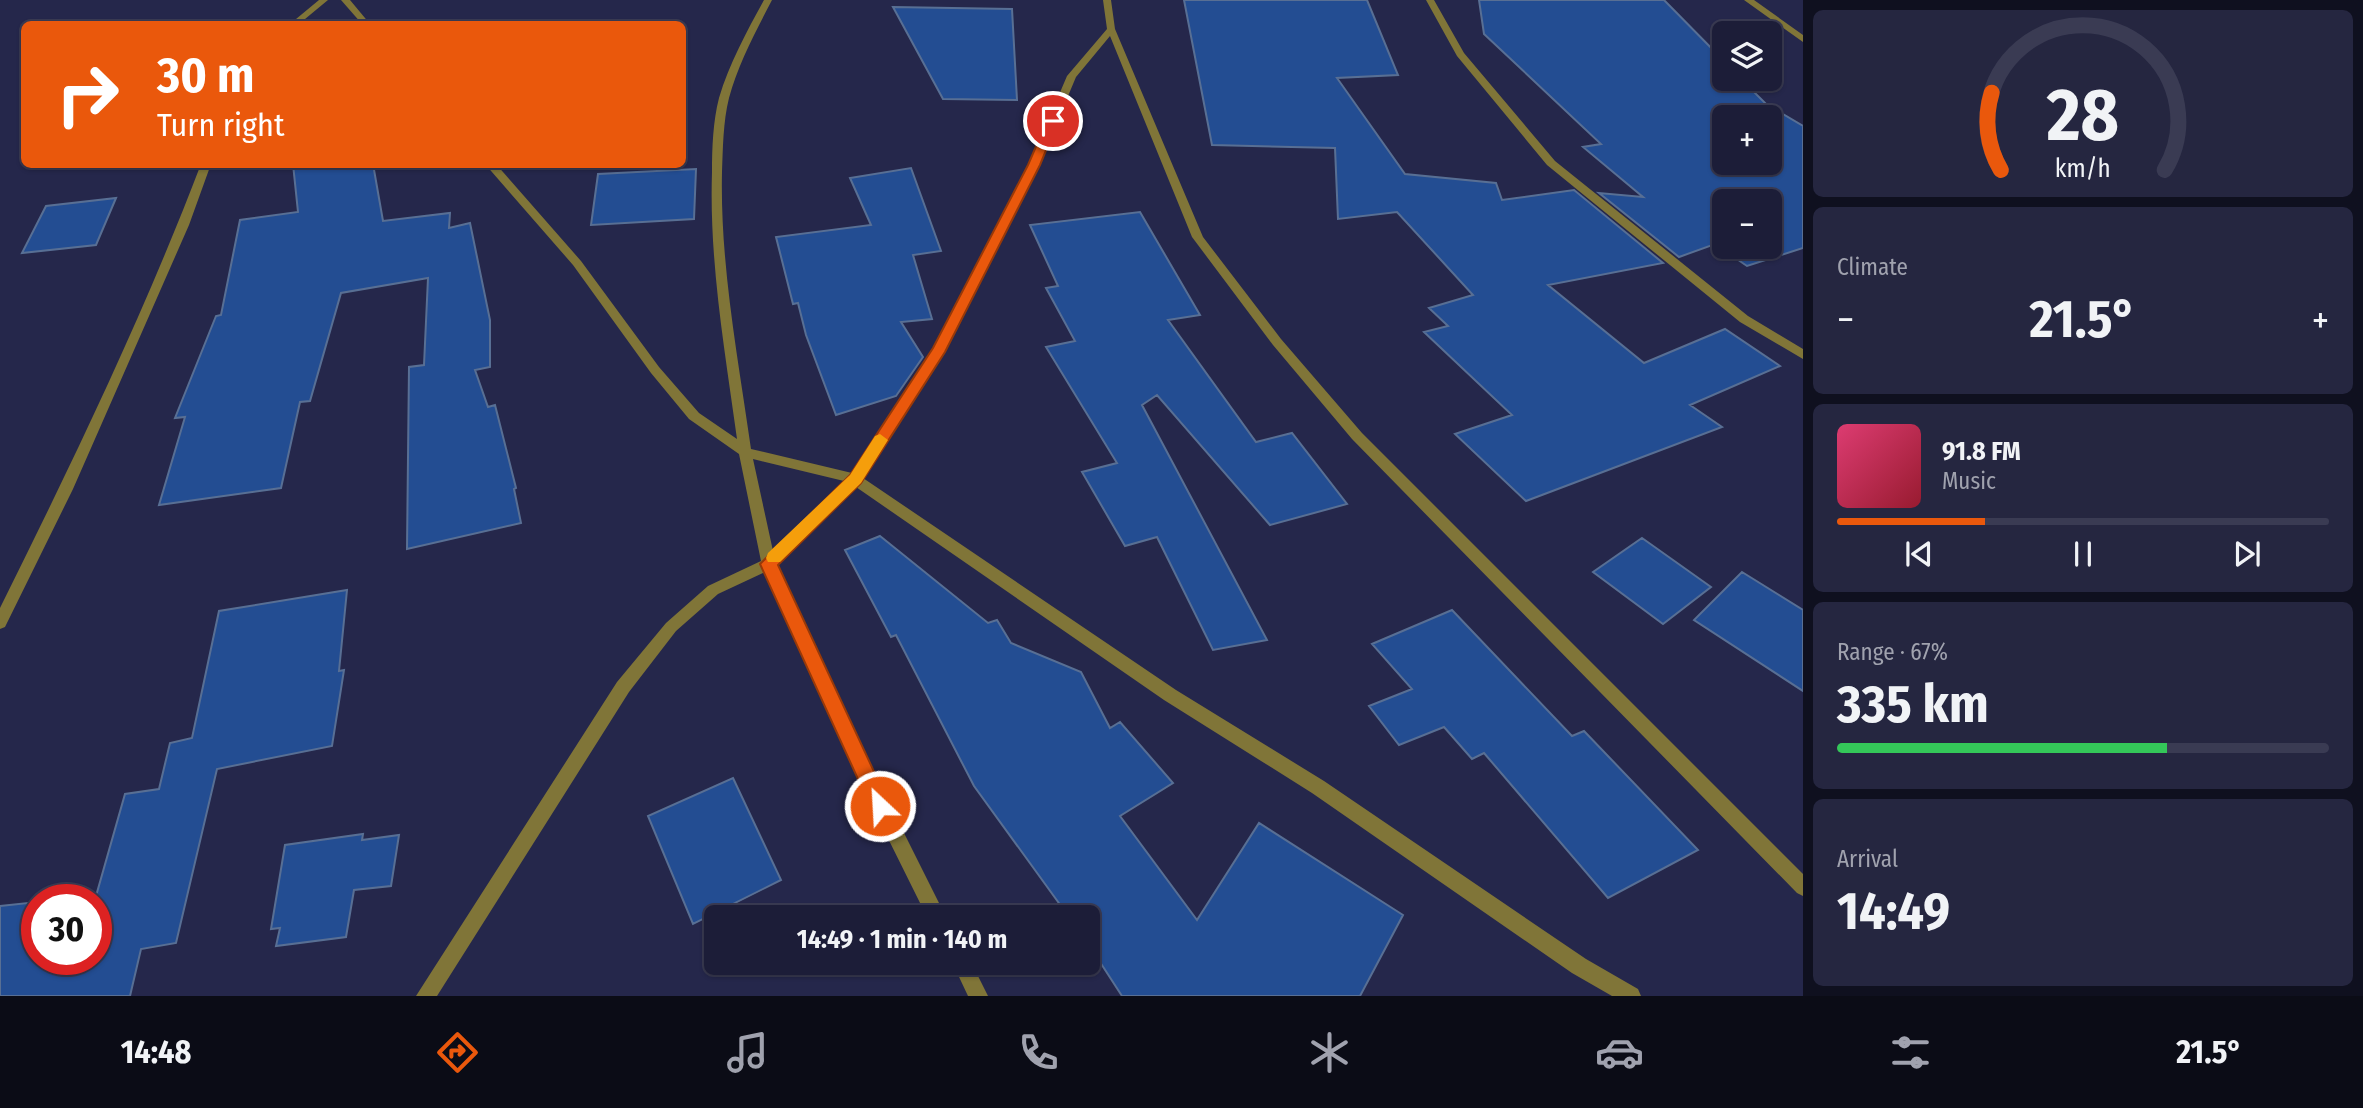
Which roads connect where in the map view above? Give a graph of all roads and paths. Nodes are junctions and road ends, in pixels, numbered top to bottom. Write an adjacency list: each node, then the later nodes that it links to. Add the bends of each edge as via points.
1 (324, 0): 7 (street)
2 (345, 0): 8 (street)
3 (768, 0): 14 (street, via 722,105 718,163 719,239)
4 (1107, 0): 9 (street)
5 (1430, 0): 13 (street, via 1460,54 1551,163 1744,319)
6 (1748, 0): 10 (street)
7 (298, 21)
8 (363, 21)
9 (1111, 29): 15 (street, via 1072,76 1034,165 940,348); 18 (street, via 1198,237 1277,342 1357,436)
10 (1803, 39)
11 (204, 168): 17 (street, via 183,225 66,489)
12 (494, 168): 14 (street, via 577,263 694,416)
13 (1803, 355)
14 (745, 452): 15 (street); 16 (street)
15 (855, 479): 16 (street); 23 (street, via 1170,695 1318,787)
16 (769, 564): 19 (street); 21 (street, via 713,590 671,627 623,687)
17 (0, 623)
18 (1803, 887)
19 (931, 905)
20 (968, 975): 22 (street)
21 (426, 996)
22 (978, 996)
23 (1630, 996)

